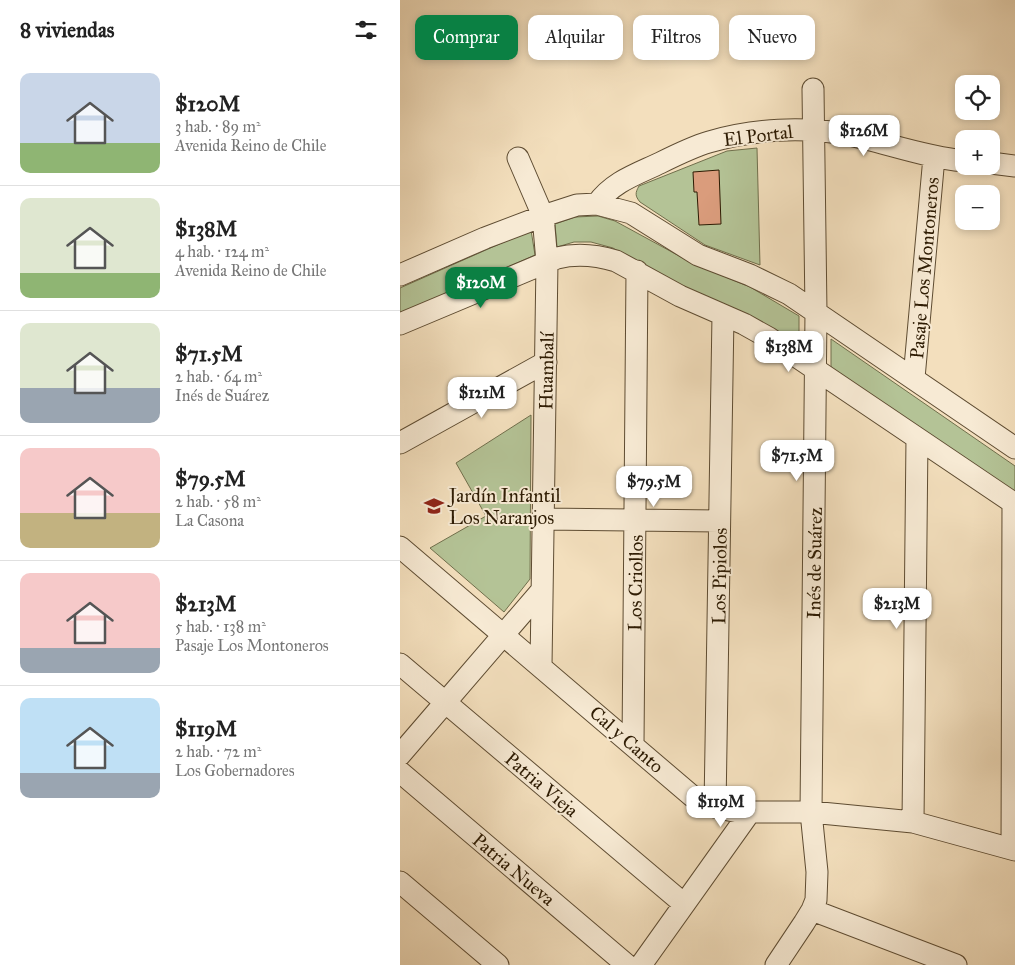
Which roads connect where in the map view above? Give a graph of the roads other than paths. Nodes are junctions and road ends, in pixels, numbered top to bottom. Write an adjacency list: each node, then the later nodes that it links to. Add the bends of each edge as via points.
1 (813, 90): 2 (street, Inés de Suárez)
2 (813, 130): 3 (street, El Portal, via 851,135); 8 (street, El Portal, via 743,134 707,142 623,180 609,189); 13 (street, Inés de Suárez)
3 (934, 157): 5 (street, El Portal); 18 (street, Pasaje Los Montoneros)
4 (518, 158): 9 (street, Huambalí)
5 (955, 160)
6 (1000, 164): 7 (street)
7 (1015, 166)
8 (597, 204): 9 (street, via 577,205); 13 (street, via 631,213 698,255 765,282)
9 (542, 216): 10 (street, Huambalí); 12 (street)
10 (547, 262): 11 (street, via 568,255 593,255); 15 (street); 16 (street, Huambalí)
11 (637, 271): 14 (street); 24 (street, Los Criollos)
12 (400, 275)
13 (816, 312): 17 (street, Inés de Suárez); 18 (street)
14 (722, 315): 17 (street, via 769,338); 25 (street, Los Pipiolos)
15 (400, 324)
16 (546, 362): 21 (street); 23 (street, Huambalí)
17 (816, 369): 19 (street); 37 (street, Inés de Suárez)
18 (914, 378): 20 (street)
19 (917, 438): 22 (street); 38 (street)
20 (1014, 442)
21 (400, 444)
22 (1014, 504): 39 (street)
23 (543, 519): 24 (street); 27 (street, Huambalí)
24 (636, 521): 25 (street); 32 (street, Los Criollos)
25 (719, 522): 35 (street, Los Pipiolos)
26 (400, 548): 28 (street, Cal y Canto)
27 (542, 590): 28 (street); 30 (street, Huambalí)
28 (504, 635): 30 (street, Cal y Canto); 31 (street)
29 (400, 664): 31 (street, Patria Vieja)
30 (541, 666): 32 (street, Cal y Canto)
31 (446, 702): 33 (street); 41 (street, Patria Vieja)
32 (633, 745): 35 (street, Cal y Canto, via 692,796)
33 (400, 756)
34 (400, 772): 45 (street, Patria Nueva)
35 (715, 807): 36 (street, Cal y Canto)
36 (750, 812): 37 (street, Cal y Canto); 41 (street)
37 (811, 812): 38 (street, Cal y Canto); 42 (street, Inés de Suárez, via 817,889)
38 (913, 822): 39 (street, Cal y Canto)
39 (1013, 850)
40 (400, 882): 44 (street)
41 (684, 904): 46 (street)
42 (812, 910): 43 (street); 47 (street, Inés de Suárez)
43 (943, 963)
44 (498, 965)
45 (627, 965)
46 (641, 965)
47 (776, 965)

